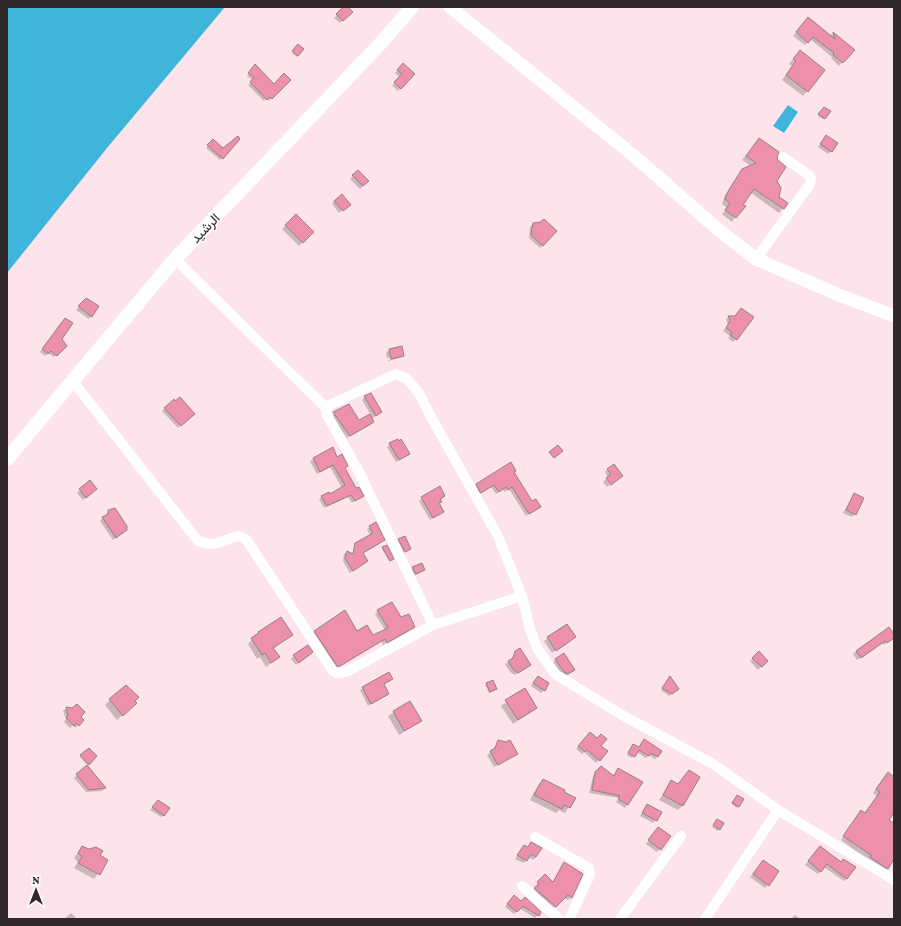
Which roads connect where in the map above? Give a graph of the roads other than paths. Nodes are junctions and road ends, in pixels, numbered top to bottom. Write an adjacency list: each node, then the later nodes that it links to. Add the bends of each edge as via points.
1 (412, 7): 4 (main road, الرشيد, via 380,44)
2 (450, 7): 5 (street)
3 (783, 157): 5 (street, via 809,175 810,184)
4 (175, 259): 7 (main road, الرشيد); 8 (street)
5 (756, 259): 6 (street, via 839,296)
6 (894, 316)
7 (72, 380): 9 (main road, الرشيد); 11 (street, via 198,541 213,545 239,536 246,539 333,671 346,672)
8 (326, 407): 10 (street, via 396,374 407,379 419,393 498,536); 11 (street)
9 (7, 459)
10 (522, 596): 11 (street); 12 (street, via 537,648 555,674 622,715 713,764)
11 (433, 625)
12 (778, 810): 15 (street); 20 (street)
13 (535, 836): 18 (street, via 589,868 590,875)
14 (681, 836): 19 (street)
15 (894, 879)
16 (522, 886): 17 (street)
17 (559, 919)
18 (569, 919)
19 (620, 919)
20 (705, 919)

